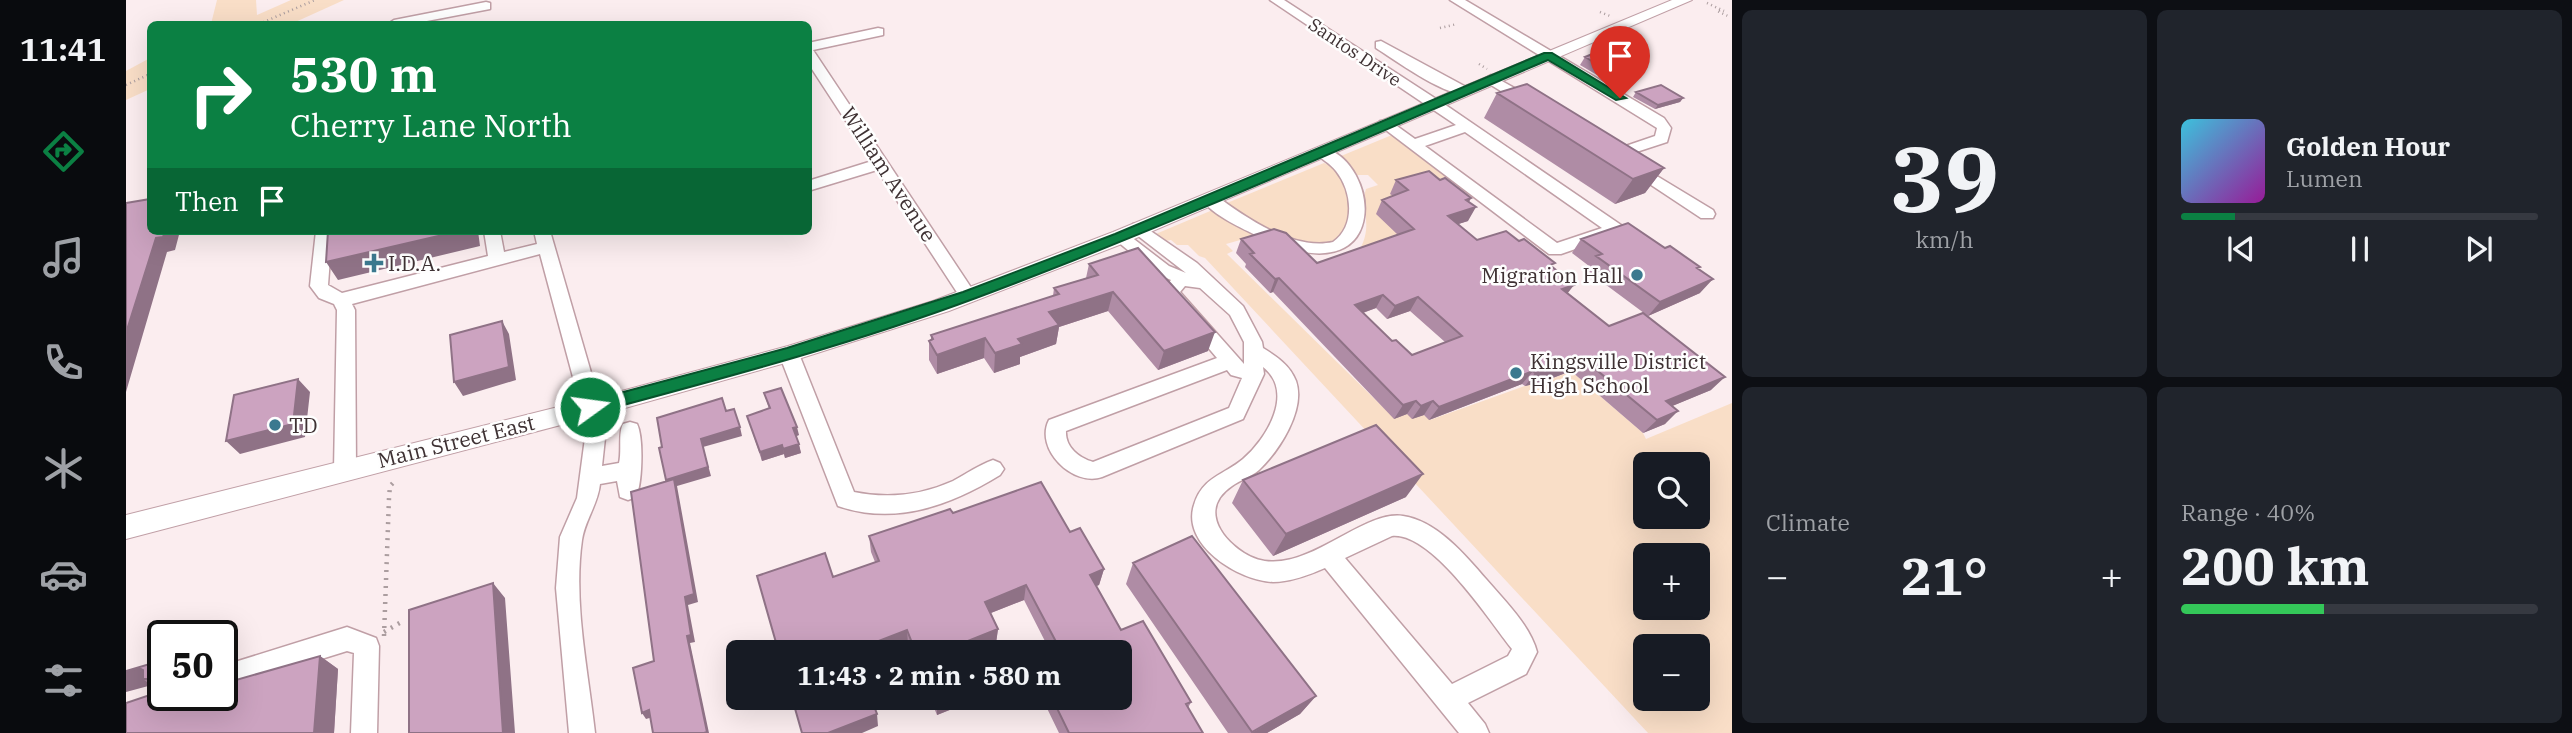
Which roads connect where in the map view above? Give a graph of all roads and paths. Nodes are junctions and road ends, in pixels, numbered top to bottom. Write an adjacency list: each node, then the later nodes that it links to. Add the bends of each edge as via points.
1 (315, 0): 10 (path)
2 (1276, 0): 22 (street, Santos Drive)
3 (1455, 0): 20 (street)
4 (1685, 0): 20 (main road, Main Street East)
5 (1707, 3): 8 (path)
6 (486, 7): 11 (street)
7 (1601, 12): 9 (path)
8 (1728, 16)
9 (1612, 17)
10 (266, 21)
11 (410, 21)
12 (1457, 24): 13 (path)
13 (1440, 28)
14 (878, 32): 18 (street)
15 (1631, 34): 17 (path)
16 (1402, 38): 19 (street, via 1381,45)
17 (1645, 39)
18 (812, 49)
19 (1397, 55): 22 (street); 27 (street)
20 (1548, 55): 24 (main road, Main Street East); 37 (street, via 1659,121 1664,128 1662,139 1608,151)
21 (812, 56): 34 (street, William Avenue)
22 (1371, 62): 28 (street, Santos Drive)
23 (1479, 64): 24 (path)
24 (1489, 74): 27 (main road, Main Street East); 29 (street)
25 (147, 75): 26 (path)
26 (126, 85)
27 (1463, 92): 28 (main road, Main Street East)
28 (1433, 103): 30 (main road, Main Street East); 31 (street, Santos Drive)
29 (1547, 113)
30 (1385, 124): 32 (street); 33 (main road, Main Street East)
31 (1467, 126): 32 (street); 32 (street, Santos Drive, via 1615,229 1555,250)
32 (1414, 145)
33 (1322, 152): 36 (main road, Main Street East); 36 (street, via 1343,170 1354,193 1357,221 1343,245 1324,249 1294,244)
34 (883, 163): 35 (street); 45 (street, William Avenue)
35 (812, 185)
36 (1209, 199): 38 (main road, Main Street East)
37 (1707, 214)
38 (1130, 233): 43 (street, via 1163,270); 44 (street, via 1191,267); 45 (main road, Main Street East)
39 (324, 235): 46 (street, via 319,286 325,294)
40 (493, 235): 42 (street)
41 (544, 239): 42 (street); 51 (street)
42 (497, 260): 46 (street)
43 (1183, 278): 44 (street); 49 (street, via 1170,292)
44 (1212, 290): 47 (street, via 1237,311)
45 (968, 296): 48 (main road, Main Street East)
46 (341, 300): 54 (street, via 346,310)
47 (1253, 351): 50 (street); 58 (street, via 1279,370 1287,383 1288,402 1273,439 1249,467 1223,480 1205,500 1203,523 1227,554 1259,572 1282,572)
48 (789, 354): 51 (main road, Main Street East); 53 (street, via 846,499 910,506 961,489)
49 (1230, 361): 50 (street, via 1238,370); 50 (street, via 1056,426 1055,440 1073,465 1094,471 1236,413)
50 (1254, 374)
51 (590, 407): 54 (main road, Main Street East); 55 (street, via 596,438)
52 (631, 430): 55 (street, via 628,481)
53 (993, 469)
54 (345, 470): 57 (main road, Main Street East)
55 (592, 476): 65 (street, via 571,537 568,589)
56 (394, 482): 60 (path, via 389,498)
57 (126, 527)
58 (1328, 555): 63 (street); 63 (street, via 1390,526 1406,526 1442,550 1485,597 1525,652 1517,665)
59 (403, 621): 60 (path)
60 (384, 632): 61 (path)
61 (383, 641)
62 (238, 673): 64 (street, via 347,639 367,646)
63 (1448, 700): 66 (street)
64 (364, 733)
65 (582, 733)
66 (1476, 733)

